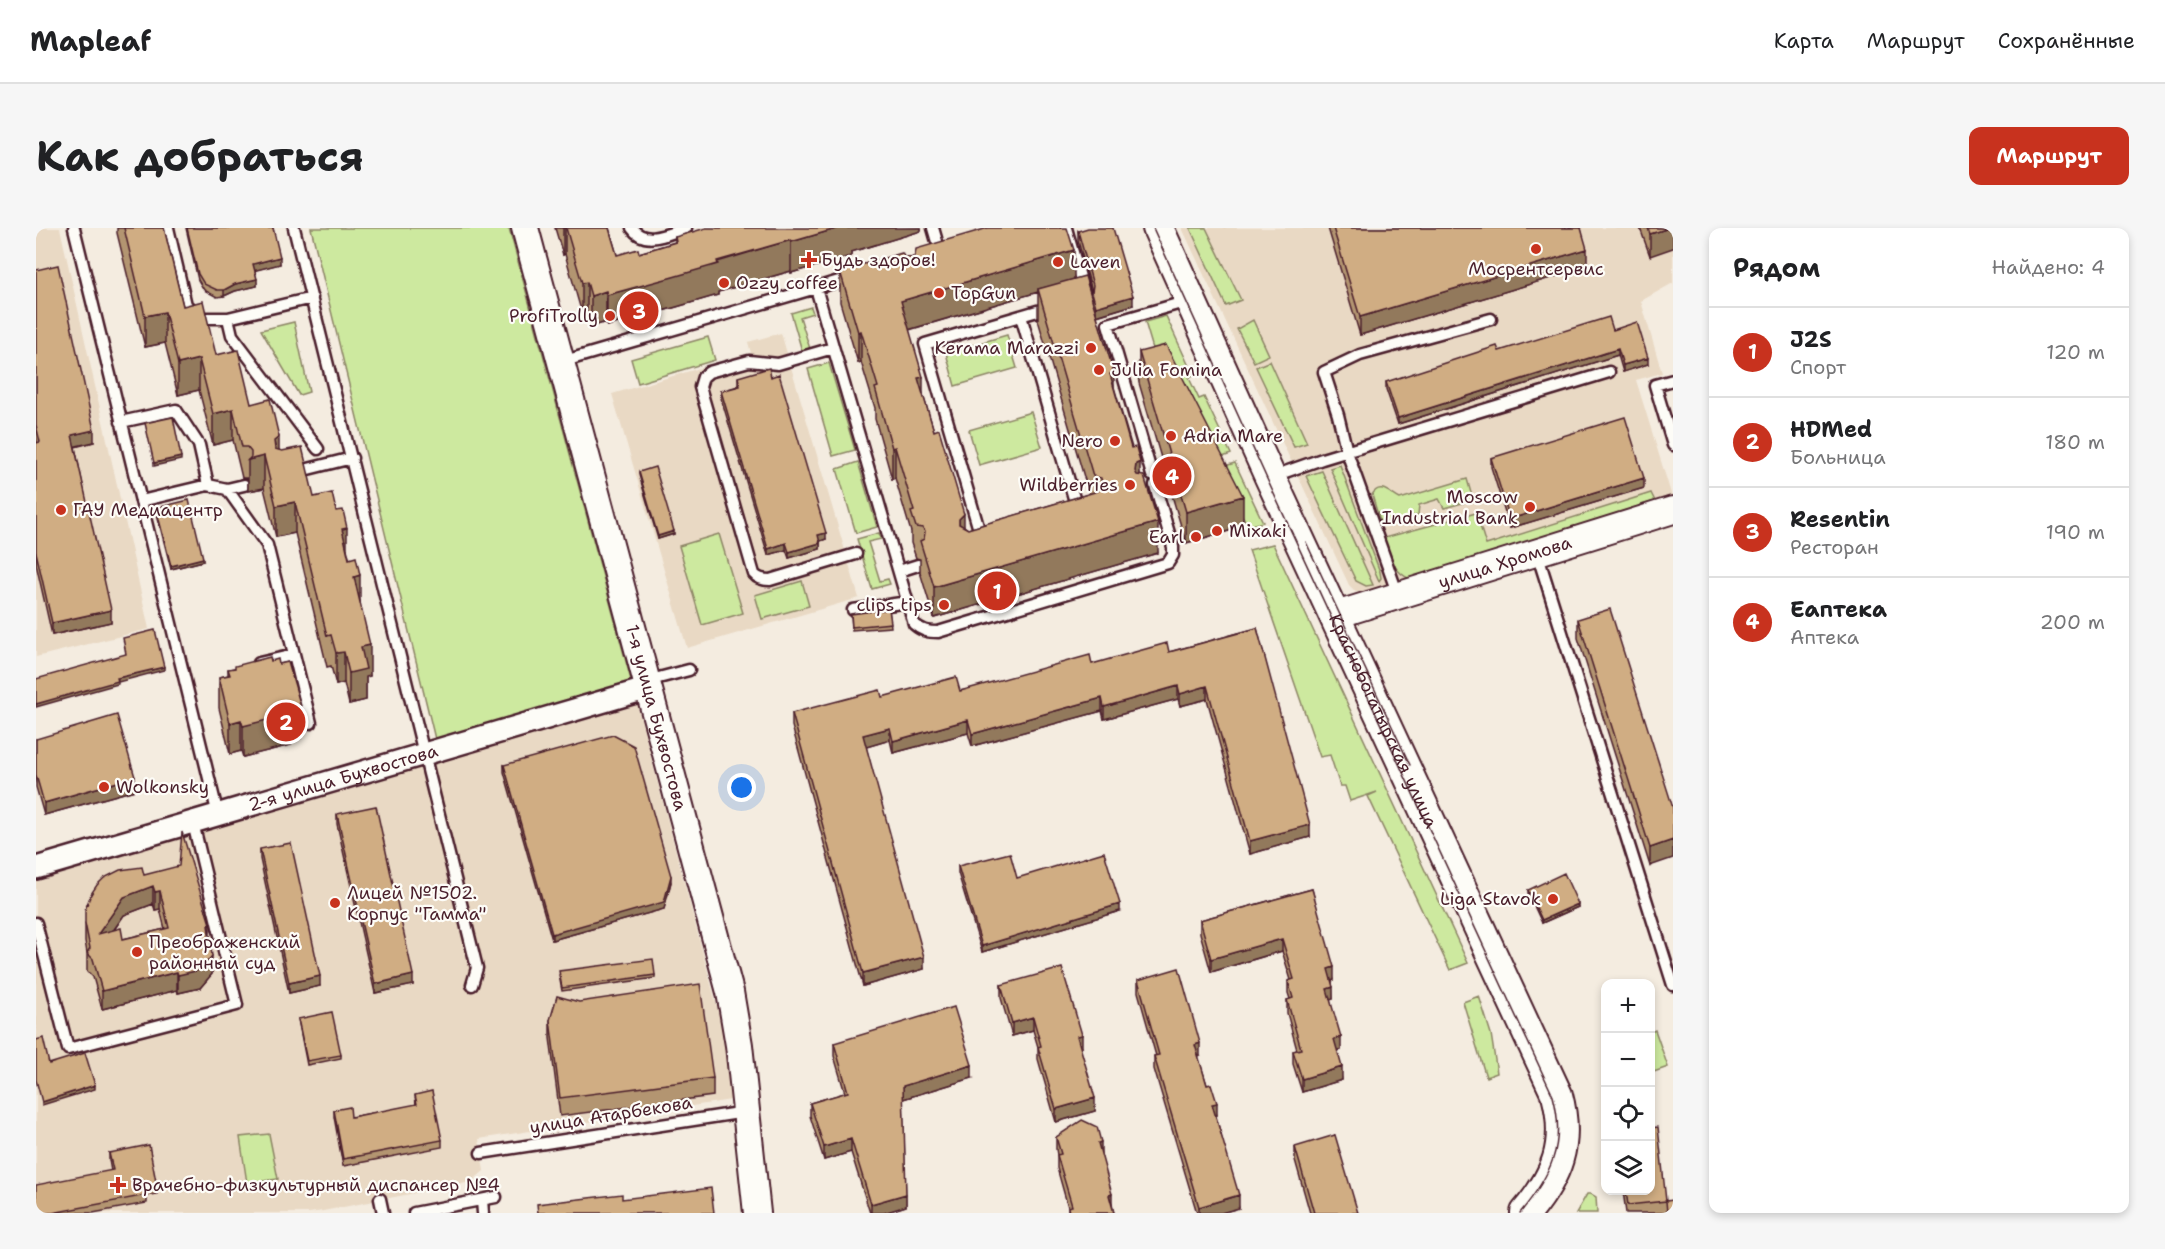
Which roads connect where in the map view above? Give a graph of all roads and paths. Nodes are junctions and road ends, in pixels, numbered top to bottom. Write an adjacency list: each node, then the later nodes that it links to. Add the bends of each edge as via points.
1 (74, 228): 26 (lane)
2 (168, 228): 20 (lane, via 186,305 201,318)
3 (294, 228): 15 (lane)
4 (525, 228): 23 (street, 1-я улица Бухвостова)
5 (632, 228): 6 (lane, via 638,235 650,238)
6 (686, 228)
7 (933, 228): 11 (lane)
8 (1066, 228): 16 (lane, via 1086,297)
9 (1158, 228): 17 (main road, Краснобогатырская улица)
10 (952, 248): 11 (lane)
11 (940, 252): 12 (lane)
12 (926, 256)
13 (868, 273): 14 (lane)
14 (816, 288): 22 (lane); 23 (lane)
15 (312, 298): 20 (lane); 30 (lane)
16 (1078, 299)
17 (1191, 300): 32 (main road, Краснобогатырская улица); 45 (lane, via 1108,324 1174,551 1171,560 1163,566 938,632 924,631 914,624)
18 (1060, 305): 19 (lane)
19 (1021, 316): 38 (lane); 39 (lane, via 925,344)
20 (228, 318): 28 (lane, via 232,335)
21 (1491, 319): 29 (lane, via 1360,355 1324,372)
22 (833, 348): 41 (lane, via 775,365 752,361 709,372 700,387 754,574 770,579); 43 (lane)
23 (561, 362): 51 (street, 1-я улица Бухвостова)
24 (1609, 372): 29 (lane)
25 (1673, 380): 27 (lane, via 1655,385)
26 (121, 422): 33 (lane, via 176,410 199,445); 36 (lane)
27 (1673, 445)
28 (318, 449)
29 (1347, 452): 32 (lane); 44 (lane)
30 (352, 458): 31 (lane); 53 (lane)
31 (281, 475)
32 (1270, 477): 47 (main road, Краснобогатырская улица)
33 (208, 485): 35 (lane); 36 (lane)
34 (244, 485): 35 (lane)
35 (227, 489): 48 (lane, via 267,546)
36 (141, 501): 54 (lane)
37 (1672, 514): 40 (street, улица Хромова)
38 (1080, 518)
39 (984, 546)
40 (1537, 553): 44 (street, улица Хромова); 59 (lane)
41 (856, 554)
42 (918, 565): 43 (lane)
43 (899, 571): 45 (lane)
44 (1398, 596): 47 (street, улица Хромова)
45 (908, 602): 46 (lane)
46 (853, 610)
47 (1336, 615): 69 (main road, Краснобогатырская улица, via 1557,1095 1563,1123 1562,1148 1548,1182)
48 (294, 654): 49 (lane); 52 (lane)
49 (249, 665)
50 (689, 669): 51 (lane)
51 (648, 684): 53 (street, 2-я улица Бухвостова); 60 (street, 1-я улица Бухвостова, via 730,992)
52 (310, 723)
53 (423, 753): 54 (street, 2-я улица Бухвостова); 58 (lane, via 477,968)
54 (218, 815): 55 (street, 2-я улица Бухвостова)
55 (193, 823): 56 (street, 2-я улица Бухвостова); 57 (lane, via 237,1005 68,1049)
56 (36, 868)
57 (36, 923)
58 (472, 985)
59 (1673, 985)
60 (746, 1112): 61 (lane, улица Атарбекова); 68 (street, 1-я улица Бухвостова)
61 (481, 1153)
62 (496, 1197): 64 (lane)
63 (380, 1199): 65 (lane)
64 (482, 1200): 66 (lane); 67 (lane)
65 (382, 1213)
66 (414, 1213)
67 (483, 1213)
68 (757, 1213)
69 (1526, 1213)

